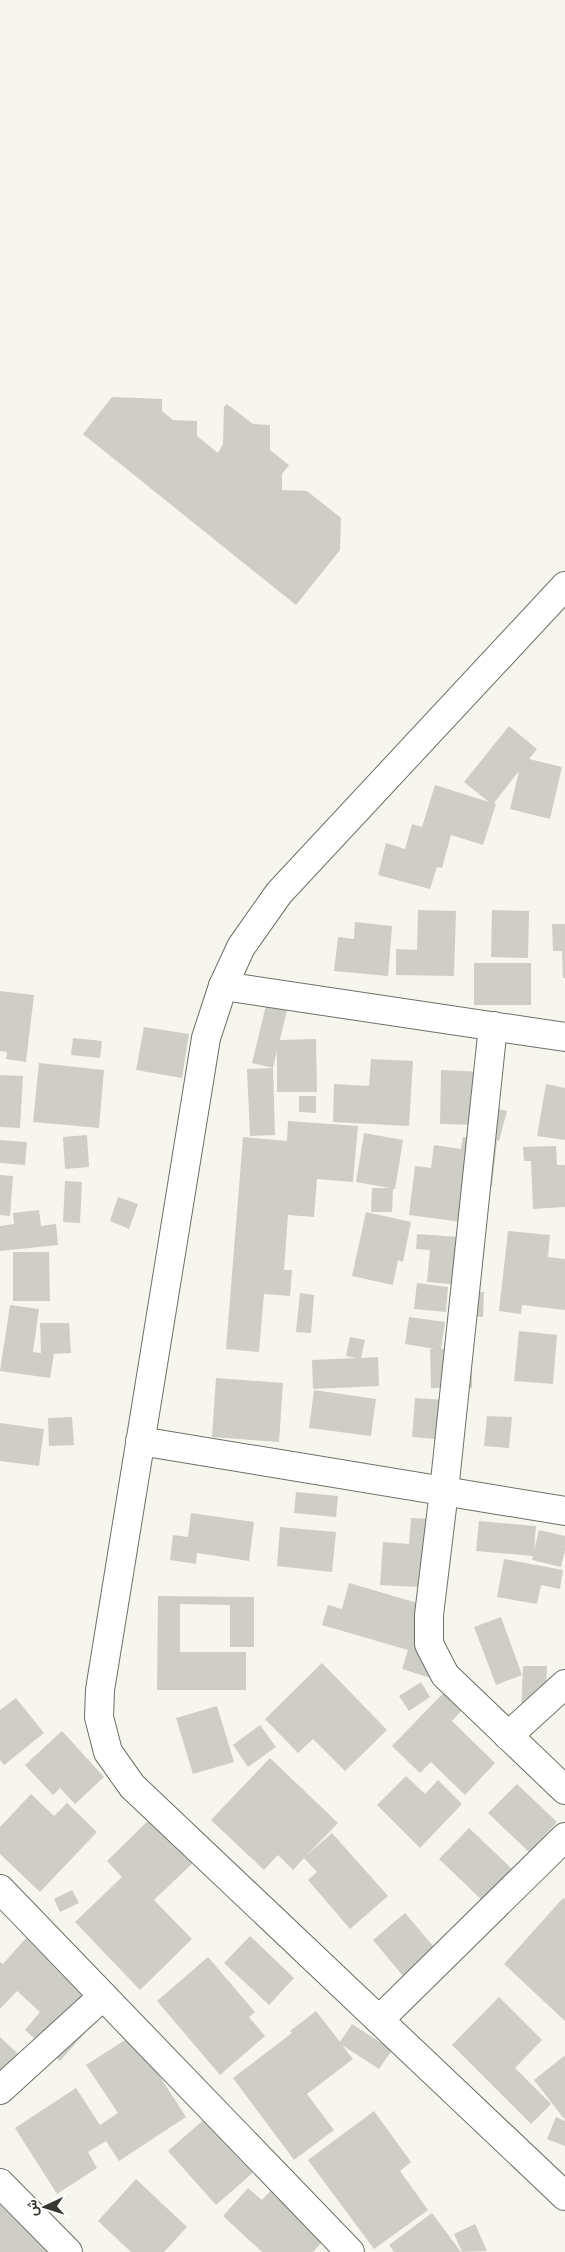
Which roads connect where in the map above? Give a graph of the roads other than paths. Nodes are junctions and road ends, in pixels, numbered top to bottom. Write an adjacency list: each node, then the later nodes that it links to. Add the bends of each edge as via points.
1 (565, 586): 2 (street, via 279,893 241,947)
2 (223, 986): 3 (street); 5 (street, via 206,1038)
3 (493, 1026): 4 (street); 6 (street)
4 (565, 1037)
5 (140, 1441): 6 (street); 14 (street, via 100,1690 99,1717 108,1752 132,1786)
6 (444, 1491): 7 (street); 9 (street, via 429,1615 429,1644 445,1675)
7 (565, 1511)
8 (565, 1684): 9 (street)
9 (508, 1736): 10 (street)
10 (565, 1790)
11 (565, 1837): 14 (street)
12 (0, 1889): 13 (street)
13 (103, 1996): 15 (street); 19 (street)
14 (379, 2020): 17 (street)
15 (0, 2090)
16 (0, 2183): 18 (street)
17 (565, 2196)
18 (68, 2252)
19 (350, 2252)

